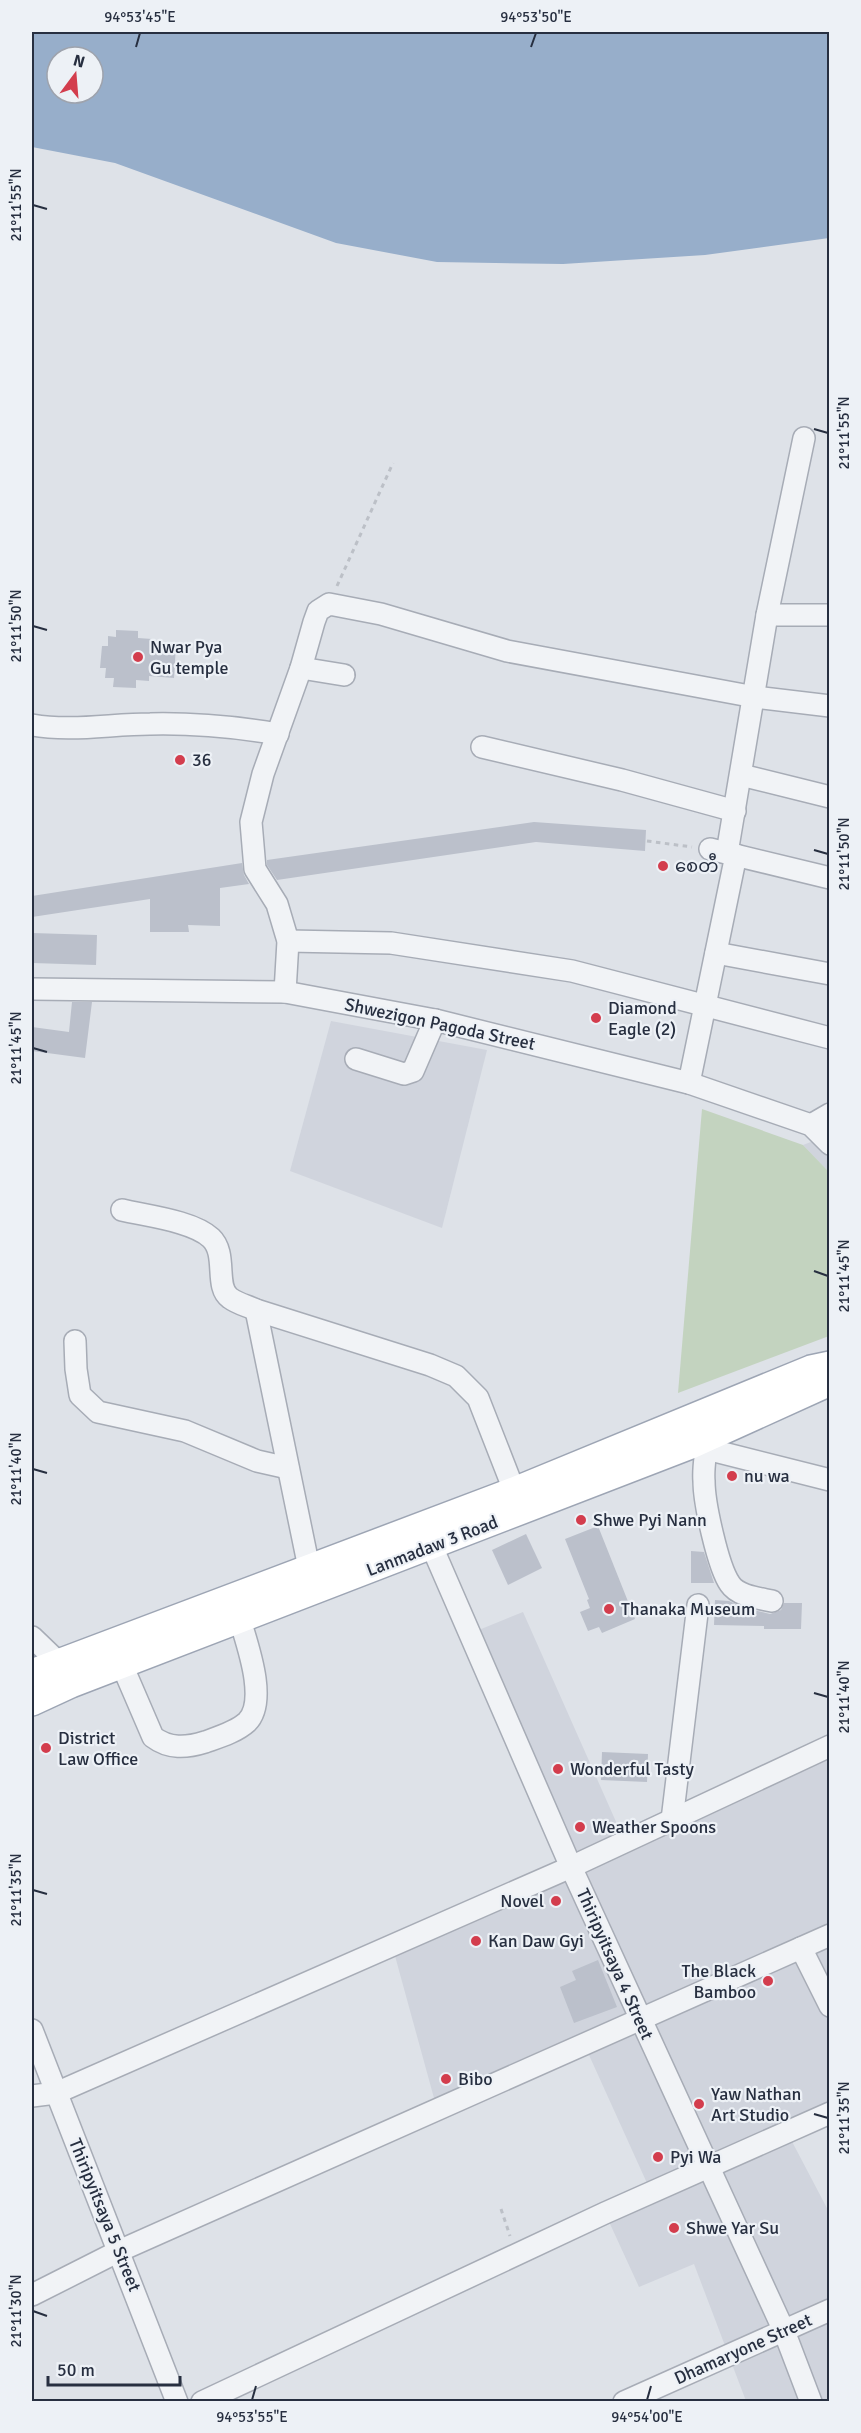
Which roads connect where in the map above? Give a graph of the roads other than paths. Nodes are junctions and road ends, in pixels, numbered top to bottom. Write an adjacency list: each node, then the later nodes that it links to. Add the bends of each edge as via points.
1 (804, 438): 2 (street)
2 (767, 615): 3 (street); 6 (street)
3 (830, 615)
4 (301, 668): 5 (street); 6 (street, via 318,611 329,604 381,614 507,651); 9 (street)
5 (344, 675)
6 (755, 698): 7 (street); 11 (street)
7 (830, 706)
8 (32, 725): 9 (street, via 52,729 152,724 243,728)
9 (278, 734): 16 (street, via 251,822 255,869 277,904)
10 (482, 747): 13 (street)
11 (741, 775): 12 (street); 13 (street)
12 (830, 797)
13 (735, 811): 14 (street)
14 (724, 853): 15 (street); 17 (street)
15 (830, 878)
16 (288, 941): 20 (street); 21 (street, via 391,943 572,971)
17 (716, 953): 18 (street); 21 (street)
18 (830, 974)
19 (32, 988): 20 (street, Shwezigon Pagoda Street)
20 (285, 992): 22 (street, Shwezigon Pagoda Street)
21 (705, 1005): 23 (street); 25 (street)
22 (435, 1020): 24 (street, via 413,1071 404,1074); 25 (street, Shwezigon Pagoda Street)
23 (830, 1038)
24 (356, 1059)
25 (689, 1083): 27 (street, Shwezigon Pagoda Street)
26 (830, 1114): 27 (street)
27 (811, 1125): 28 (street, Shwezigon Pagoda Street)
28 (830, 1144)
29 (122, 1210): 30 (street, via 203,1232 213,1240 220,1256 222,1289 230,1298)
30 (256, 1310): 35 (street); 37 (street, via 456,1376 478,1398)
31 (75, 1341): 35 (street, via 80,1395 98,1412 185,1431 257,1461)
32 (830, 1365): 37 (main road, Lanmadaw 3 Road, via 812,1369)
33 (830, 1382): 34 (main road, Lanmadaw 3 Road)
34 (699, 1447): 36 (street); 37 (main road, Lanmadaw 3 Road); 40 (street, via 705,1498 729,1583 744,1594)
35 (288, 1468): 39 (street)
36 (830, 1480)
37 (519, 1501): 38 (main road, Lanmadaw 3 Road)
38 (427, 1536): 39 (main road, Lanmadaw 3 Road); 42 (main road, Lanmadaw 3 Road); 50 (street, Thiripyitsaya 4 Street)
39 (309, 1568): 46 (main road, Lanmadaw 3 Road)
40 (772, 1601)
41 (698, 1605): 49 (street)
42 (240, 1620): 44 (main road, Lanmadaw 3 Road); 44 (street, via 256,1672 254,1712 224,1736 187,1748 162,1744 153,1737)
43 (32, 1637): 46 (street)
44 (122, 1665): 46 (main road, Lanmadaw 3 Road)
45 (32, 1673): 46 (main road, Lanmadaw 3 Road)
46 (65, 1673): 47 (main road, Lanmadaw 3 Road)
47 (32, 1702)
48 (830, 1746): 49 (street)
49 (672, 1820): 50 (street)
50 (571, 1867): 54 (street, Thiripyitsaya 4 Street); 56 (street)
51 (830, 1935): 52 (street)
52 (801, 1948): 53 (street); 54 (street)
53 (830, 2006)
54 (640, 2019): 59 (street, Thiripyitsaya 4 Street); 60 (street)
55 (32, 2030): 56 (street, Thiripyitsaya 5 Street)
56 (56, 2093): 57 (street); 60 (street, Thiripyitsaya 5 Street)
57 (32, 2096)
58 (830, 2113): 59 (street)
59 (709, 2168): 63 (street, Thiripyitsaya 4 Street); 65 (street)
60 (119, 2251): 61 (street); 64 (street, Thiripyitsaya 5 Street)
61 (32, 2295)
62 (830, 2310): 63 (street, Dhamaryone Street)
63 (784, 2331): 66 (street, Dhamaryone Street); 67 (street, Thiripyitsaya 4 Street)
64 (177, 2402)
65 (202, 2402)
66 (624, 2402)
67 (811, 2402)

